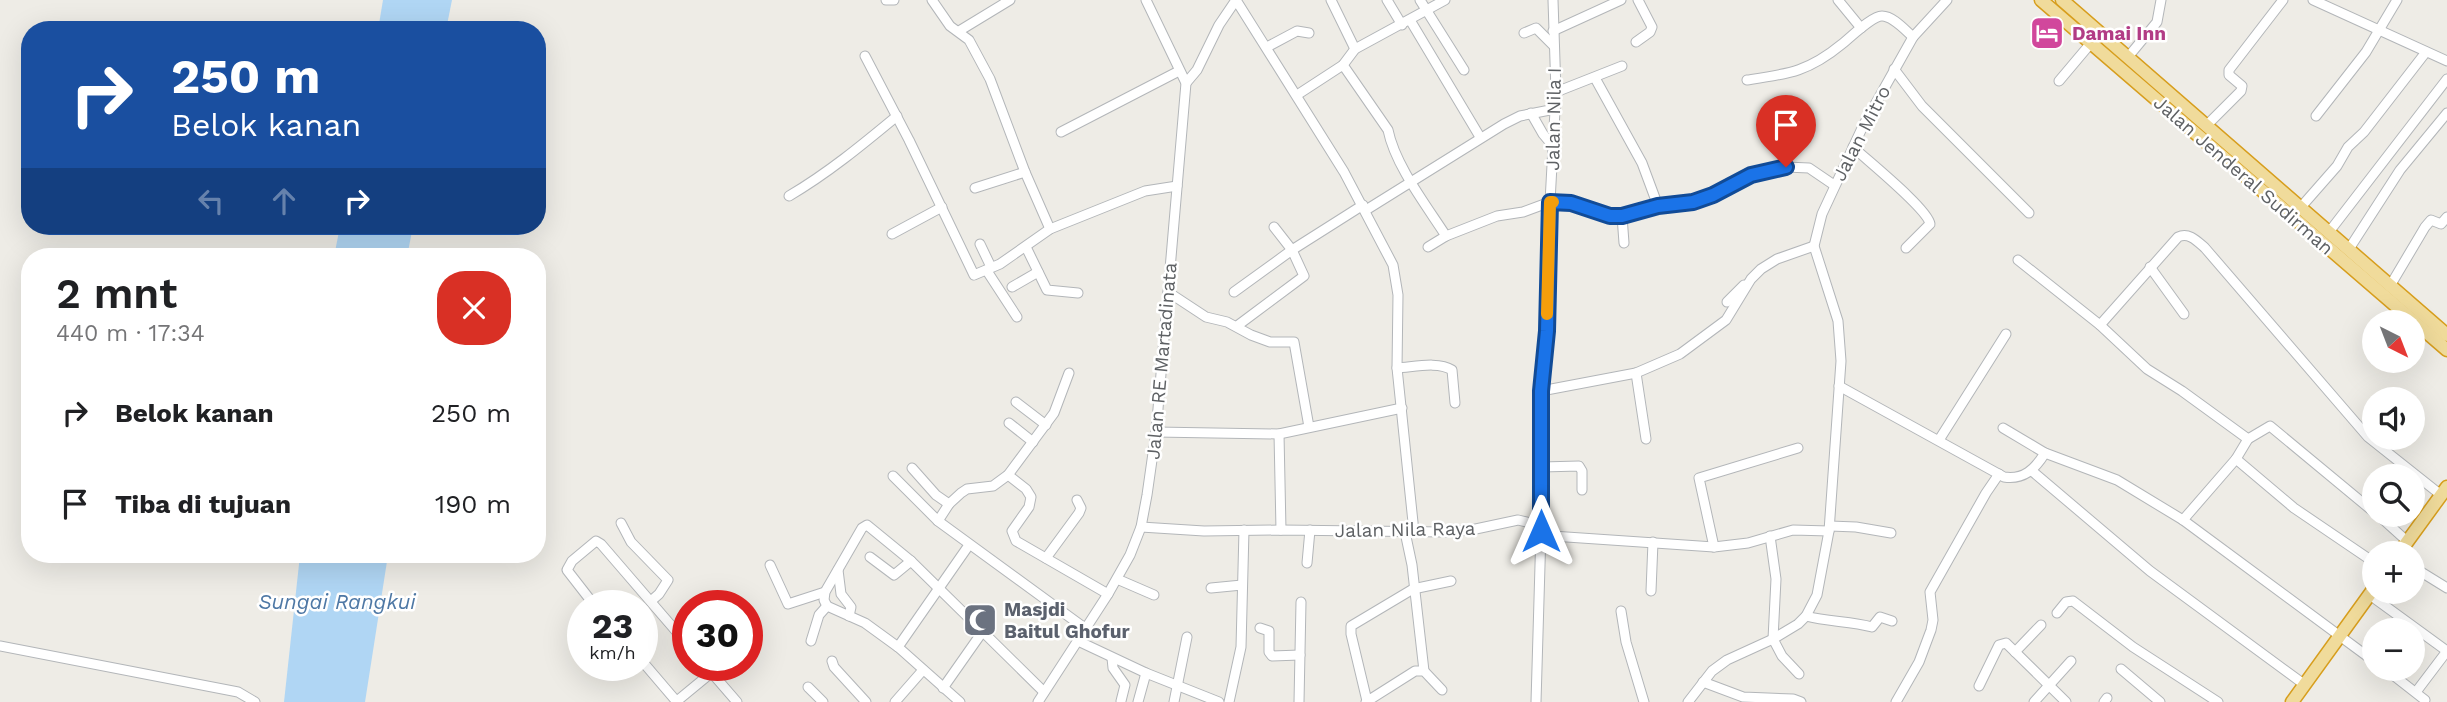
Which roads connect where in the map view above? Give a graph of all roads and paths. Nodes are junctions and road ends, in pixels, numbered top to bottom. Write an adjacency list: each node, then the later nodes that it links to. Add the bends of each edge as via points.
1 (886, 0): 2 (street)
2 (894, 0)
3 (932, 0): 25 (street, via 950,26)
4 (1010, 0): 25 (street)
5 (1146, 0): 43 (street)
6 (1236, 0): 34 (street); 48 (street)
7 (1331, 0): 32 (street)
8 (1387, 0): 22 (street)
9 (1445, 0): 21 (street)
10 (1621, 0): 26 (street)
11 (1638, 0): 30 (street, via 1653,27)
12 (1838, 0): 23 (street)
13 (1947, 0): 29 (street, Jalan Mitro)
14 (2041, 0): 31 (highway, Jalan Jenderal Sudirman)
15 (2062, 0): 37 (highway, Jalan Jenderal Sudirman)
16 (2161, 0): 37 (street, via 2157,22)
17 (2283, 0): 56 (street, via 2228,70 2241,91)
18 (2313, 0): 24 (street)
19 (2397, 0): 24 (street)
20 (1554, 1): 26 (street, Jalan Nila I)
21 (1422, 5): 22 (street); 41 (street)
22 (1402, 20): 32 (street); 58 (street)
23 (1861, 29): 29 (street, via 1876,17 1886,16); 46 (street, via 1832,53 1795,73)
24 (2379, 30): 35 (street); 55 (street)
25 (959, 31): 62 (street, via 969,40 990,79)
26 (1553, 31): 33 (street, Jalan Nila I)
27 (1309, 33): 34 (street, via 1297,31)
28 (1524, 33): 33 (street, via 1536,28)
29 (1913, 37): 42 (street, Jalan Mitro)
30 (1636, 42)
31 (2091, 43): 47 (street); 61 (highway, Jalan Jenderal Sudirman)
32 (1352, 44): 39 (street)
33 (1554, 46): 50 (street, Jalan Nila I)
34 (1267, 47): 49 (street)
35 (2426, 52): 38 (street); 71 (street)
36 (865, 56): 54 (street)
37 (2128, 57): 56 (highway, Jalan Jenderal Sudirman)
38 (2447, 61)
39 (1343, 65): 49 (street); 63 (street, via 1388,130)
40 (1622, 66): 44 (street)
41 (1464, 69)
42 (1894, 69): 60 (street, Jalan Mitro); 73 (street, via 1922,106)
43 (1179, 71): 48 (street); 57 (street)
44 (1595, 78): 50 (street); 69 (street, via 1642,163)
45 (2447, 79): 78 (street)
46 (1746, 80)
47 (2059, 81)
48 (1186, 83): 65 (street, Jalan RE Martadinata)
49 (1292, 87): 72 (street)
50 (1556, 92): 51 (street, Jalan Nila I)
51 (1555, 109): 52 (street); 59 (street, Jalan Nila I)
52 (1531, 113): 58 (street); 59 (street)
53 (2447, 113): 87 (street, via 2400,170)
54 (897, 116): 67 (street); 70 (street)
55 (2316, 116)
56 (2207, 125): 61 (highway, Jalan Jenderal Sudirman)
57 (1061, 132)
58 (1480, 137): 63 (street)
59 (1554, 147): 68 (street, Jalan Nila I)
60 (1853, 147): 64 (street, Jalan Mitro); 86 (street, via 1929,219 1930,225)
61 (2242, 165): 71 (highway, Jalan Jenderal Sudirman); 106 (highway, Jalan Jenderal Sudirman)
62 (1025, 172): 66 (street); 77 (street)
63 (1412, 182): 72 (street); 80 (street)
64 (1834, 185): 69 (street, via 1810,169 1786,167 1751,175 1693,202); 83 (street, Jalan Mitro)
65 (1177, 186): 77 (street, via 1145,191); 96 (street, Jalan RE Martadinata)
66 (975, 188)
67 (789, 196)
68 (1550, 202): 74 (street); 80 (street); 111 (street, Jalan Nila I)
69 (1658, 206): 74 (street)
70 (942, 207): 79 (street); 91 (street, via 972,272 976,275)
71 (2301, 207): 78 (highway, Jalan Jenderal Sudirman)
72 (1364, 208): 88 (street); 107 (street, via 1393,265 1398,301)
73 (2029, 214)
74 (1622, 216): 81 (street)
75 (2447, 217): 94 (street, via 2441,224 2431,220 2425,227)
76 (1274, 228): 88 (street)
77 (1050, 229): 84 (street)
78 (2329, 232): 87 (highway, Jalan Jenderal Sudirman)
79 (892, 234)
80 (1446, 236): 85 (street)
81 (1624, 243)
82 (980, 244): 91 (street)
83 (1814, 246): 93 (street, via 1777,259); 110 (street, via 1838,321)
84 (1026, 247): 91 (street); 92 (street)
85 (1428, 247)
86 (1906, 248)
87 (2349, 249): 94 (highway, Jalan Jenderal Sudirman)
88 (1292, 250): 97 (street); 102 (street, via 1304,276)
89 (2018, 260): 103 (street)
90 (2150, 267): 100 (street); 103 (street); 135 (street, via 2178,237 2193,238 2368,437)
91 (989, 269): 101 (street)
92 (1038, 272): 95 (street); 98 (street, via 1049,291)
93 (1751, 279): 99 (street); 108 (street, via 1726,320 1680,354)
94 (2390, 286): 105 (highway, Jalan Jenderal Sudirman)
95 (1012, 287)
96 (1169, 287): 102 (street, via 1200,314); 119 (street, Jalan RE Martadinata)
97 (1234, 292)
98 (1078, 293)
99 (1727, 302)
100 (2185, 314)
101 (1017, 317)
102 (1240, 324): 117 (street, via 1251,335 1270,342 1294,342)
103 (2099, 325): 122 (street, via 2147,369)
104 (2006, 334): 123 (street)
105 (2447, 335)
106 (2447, 350)
107 (1397, 368): 113 (street, via 1449,368); 114 (street)
108 (1639, 372): 111 (street); 121 (street)
109 (1069, 373): 116 (street)
110 (1839, 386): 123 (street); 144 (street)
111 (1541, 391): 128 (street, Jalan Nila I)
112 (1016, 402): 116 (street)
113 (1455, 404)
114 (1402, 408): 117 (street); 149 (street)
115 (1009, 423): 124 (street)
116 (1046, 425): 124 (street)
117 (1309, 427): 120 (street)
118 (2003, 428): 126 (street)
119 (1156, 432): 120 (street); 142 (street, Jalan RE Martadinata)
120 (1279, 434): 146 (street)
121 (1646, 439)
122 (2248, 439): 127 (street); 137 (street, via 2272,426)
123 (1939, 440): 131 (street)
124 (1033, 442): 132 (street)
125 (1798, 448): 156 (street, via 1699,478)
126 (2045, 453): 130 (street); 139 (street, via 2117,480)
127 (2235, 459): 139 (street); 157 (street, via 2294,508)
128 (1542, 467): 134 (street, via 1578,466); 148 (street, Jalan Nila I)
129 (912, 468): 138 (street)
130 (2032, 471): 131 (street, via 2008,478); 220 (street, via 2150,571)
131 (1999, 474): 248 (street, via 1930,592 1931,630)
132 (1008, 475): 138 (street, via 993,486 967,489); 159 (street, via 1030,493 1032,502 1012,536)
133 (893, 476): 140 (street)
134 (1582, 490)
135 (2444, 491): 153 (highway)
136 (1077, 500): 159 (street, via 1079,513)
137 (2362, 502)
138 (949, 504): 140 (street)
139 (2183, 520): 194 (street)
140 (938, 521): 155 (street)
141 (621, 523): 177 (street, via 631,542 668,579)
142 (1141, 527): 145 (street, Jalan Nila Raya); 165 (street, Jalan RE Martadinata)
143 (2391, 527): 152 (street)
144 (1829, 528): 150 (street, Jalan Nila Raya); 151 (street, Jalan Nila Raya); 187 (street, via 1822,578)
145 (1244, 530): 146 (street, Jalan Nila Raya); 167 (street)
146 (1281, 530): 147 (street, Jalan Nila Raya)
147 (1310, 530): 149 (street, Jalan Nila Raya); 161 (street)
148 (1541, 531): 149 (street, Jalan Nila Raya, via 1518,520 1471,530); 154 (street, Jalan Nila Raya, via 1560,537); 244 (street, Jalan Nila I)
149 (1410, 532): 171 (street)
150 (1891, 533)
151 (1770, 536): 156 (street, Jalan Nila Raya); 196 (street, via 1776,579)
152 (2407, 541)
153 (2409, 541)
154 (1653, 542): 156 (street, Jalan Nila Raya); 175 (street)
155 (969, 545): 168 (street); 192 (street)
156 (1714, 547)
157 (2362, 554)
158 (870, 557): 160 (street, via 894,575)
159 (1046, 558): 176 (street)
160 (911, 561): 163 (street, via 866,525); 168 (street)
161 (1307, 563)
162 (770, 565): 174 (street, via 788,604)
163 (838, 570): 174 (street); 186 (street, via 841,594 851,607)
164 (2425, 574): 170 (street)
165 (1117, 579): 176 (street, Jalan RE Martadinata); 178 (street)
166 (1451, 581): 171 (street)
167 (1242, 585): 169 (street); 242 (street, via 1241,647)
168 (936, 588): 193 (street); 200 (street)
169 (1210, 588)
170 (2447, 588)
171 (1413, 589): 210 (street); 228 (street, via 1350,628)
172 (583, 590): 173 (street, via 567,570 593,541 601,544)
173 (641, 590)
174 (825, 592): 182 (street)
175 (1651, 592)
176 (1108, 594): 192 (street, Jalan RE Martadinata)
177 (658, 595)
178 (1154, 595)
179 (1301, 602): 204 (street)
180 (2363, 604): 194 (highway)
181 (2388, 604): 201 (street)
182 (827, 606): 186 (street); 197 (street, via 819,615)
183 (658, 609): 190 (street)
184 (1621, 611): 245 (street)
185 (2057, 613): 252 (street, via 2073,601)
186 (849, 616): 200 (street)
187 (1806, 616): 188 (street, via 1872,627 1880,617); 196 (street)
188 (1892, 621)
189 (2041, 625): 202 (street)
190 (672, 626)
191 (1260, 628): 204 (street, via 1269,631 1272,656)
192 (1086, 629): 198 (street, Jalan RE Martadinata)
193 (982, 631): 223 (street); 225 (street)
194 (2341, 636): 203 (street); 220 (highway)
195 (1186, 637): 219 (street)
196 (1773, 639): 212 (street); 217 (street, via 1727,660)
197 (811, 641)
198 (1078, 641): 205 (street); 225 (street, Jalan RE Martadinata)
199 (0, 646): 231 (street, via 238,692)
200 (898, 647): 209 (street)
201 (2447, 651): 226 (street)
202 (2015, 652): 218 (street); 221 (street, via 2006,643 1999,645)
203 (2362, 652)
204 (1300, 655): 243 (street)
205 (1112, 658): 211 (street); 227 (street, via 1125,685)
206 (832, 661): 235 (street)
207 (2071, 661): 218 (street)
208 (2121, 668): 251 (street)
209 (923, 670): 223 (street); 236 (street)
210 (1424, 671): 224 (street); 228 (street, via 1410,672)
211 (1146, 673): 219 (street); 239 (street)
212 (1799, 674)
213 (658, 680): 232 (street)
214 (697, 681): 232 (street)
215 (719, 681): 233 (street)
216 (2401, 681): 226 (street)
217 (1703, 682): 246 (street); 247 (street, via 1743,697)
218 (2049, 684): 249 (street); 250 (street)
219 (1176, 685): 240 (street); 241 (street)
220 (2305, 685): 229 (highway)
221 (1979, 686)
222 (808, 687): 234 (street)
223 (943, 688): 237 (street)
224 (1442, 690)
225 (1044, 692): 238 (street, Jalan RE Martadinata)
226 (2416, 692): 230 (street)
227 (1121, 701)
228 (1367, 701)
229 (2294, 701)
230 (2426, 701)
231 (255, 702)
232 (677, 702)
233 (737, 702)
234 (823, 702)
235 (866, 702)
236 (895, 702)
237 (960, 702)
238 (1038, 702)
239 (1138, 702)
240 (1174, 702)
241 (1219, 702)
242 (1229, 702)
243 (1299, 702)
244 (1536, 702)
245 (1644, 702)
246 (1688, 702)
247 (1801, 702)
248 (1896, 702)
249 (2034, 702)
250 (2066, 702)
251 (2160, 702)
252 (2218, 702)

